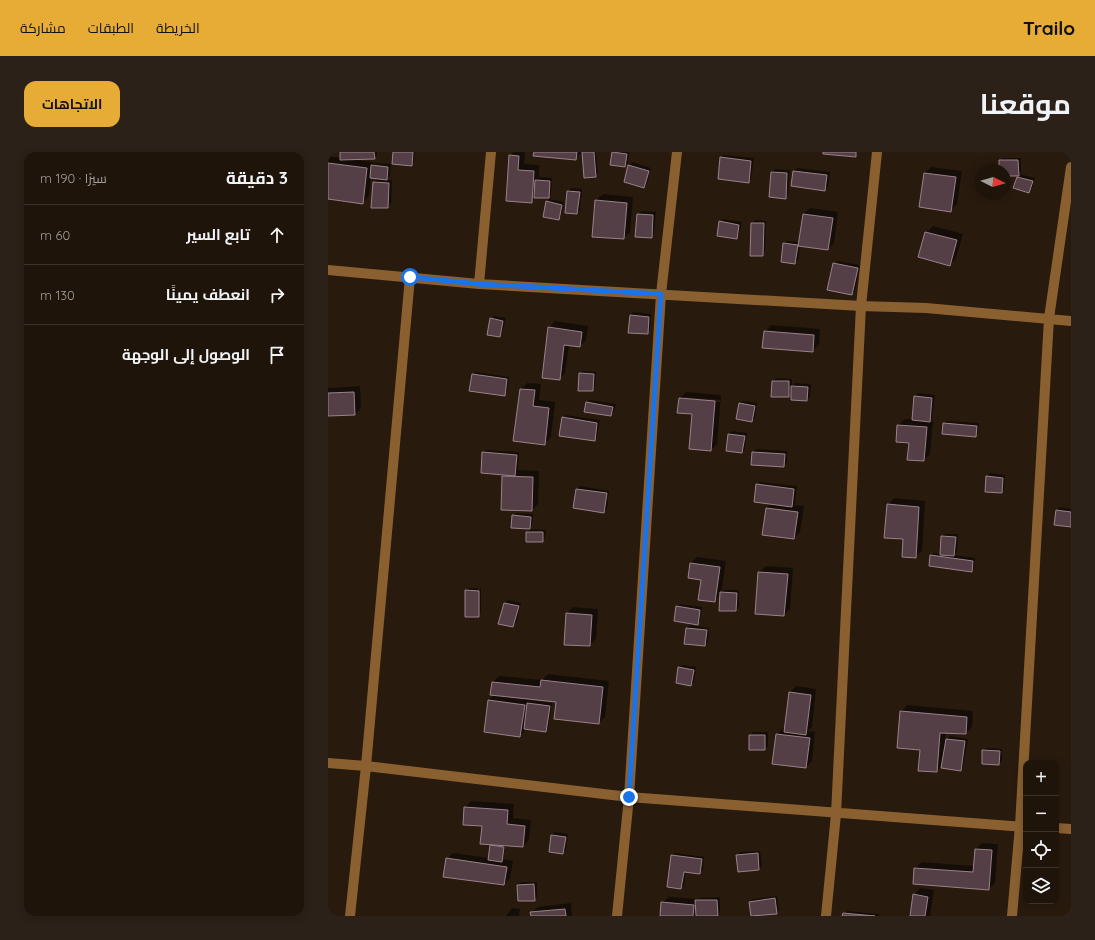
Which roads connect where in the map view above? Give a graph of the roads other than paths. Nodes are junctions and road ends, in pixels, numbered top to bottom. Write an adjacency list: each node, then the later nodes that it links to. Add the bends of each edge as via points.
1 (491, 152): 7 (street)
2 (678, 152): 8 (street)
3 (877, 152): 9 (street)
4 (1071, 167): 10 (street)
5 (328, 270): 6 (street)
6 (410, 277): 7 (street); 13 (street)
7 (479, 284): 8 (street)
8 (661, 294): 9 (street); 15 (street)
9 (861, 306): 10 (street, via 926,308); 16 (street)
10 (1049, 318): 11 (street); 14 (street)
11 (1071, 321)
12 (328, 763): 13 (street)
13 (366, 766): 15 (street); 20 (street)
14 (1025, 796)
15 (629, 797): 16 (street); 21 (street)
16 (836, 814): 17 (street); 22 (street)
17 (1023, 826): 23 (street)
18 (1059, 828): 19 (street)
19 (1071, 829)
20 (350, 916)
21 (617, 916)
22 (826, 916)
23 (1012, 916)

